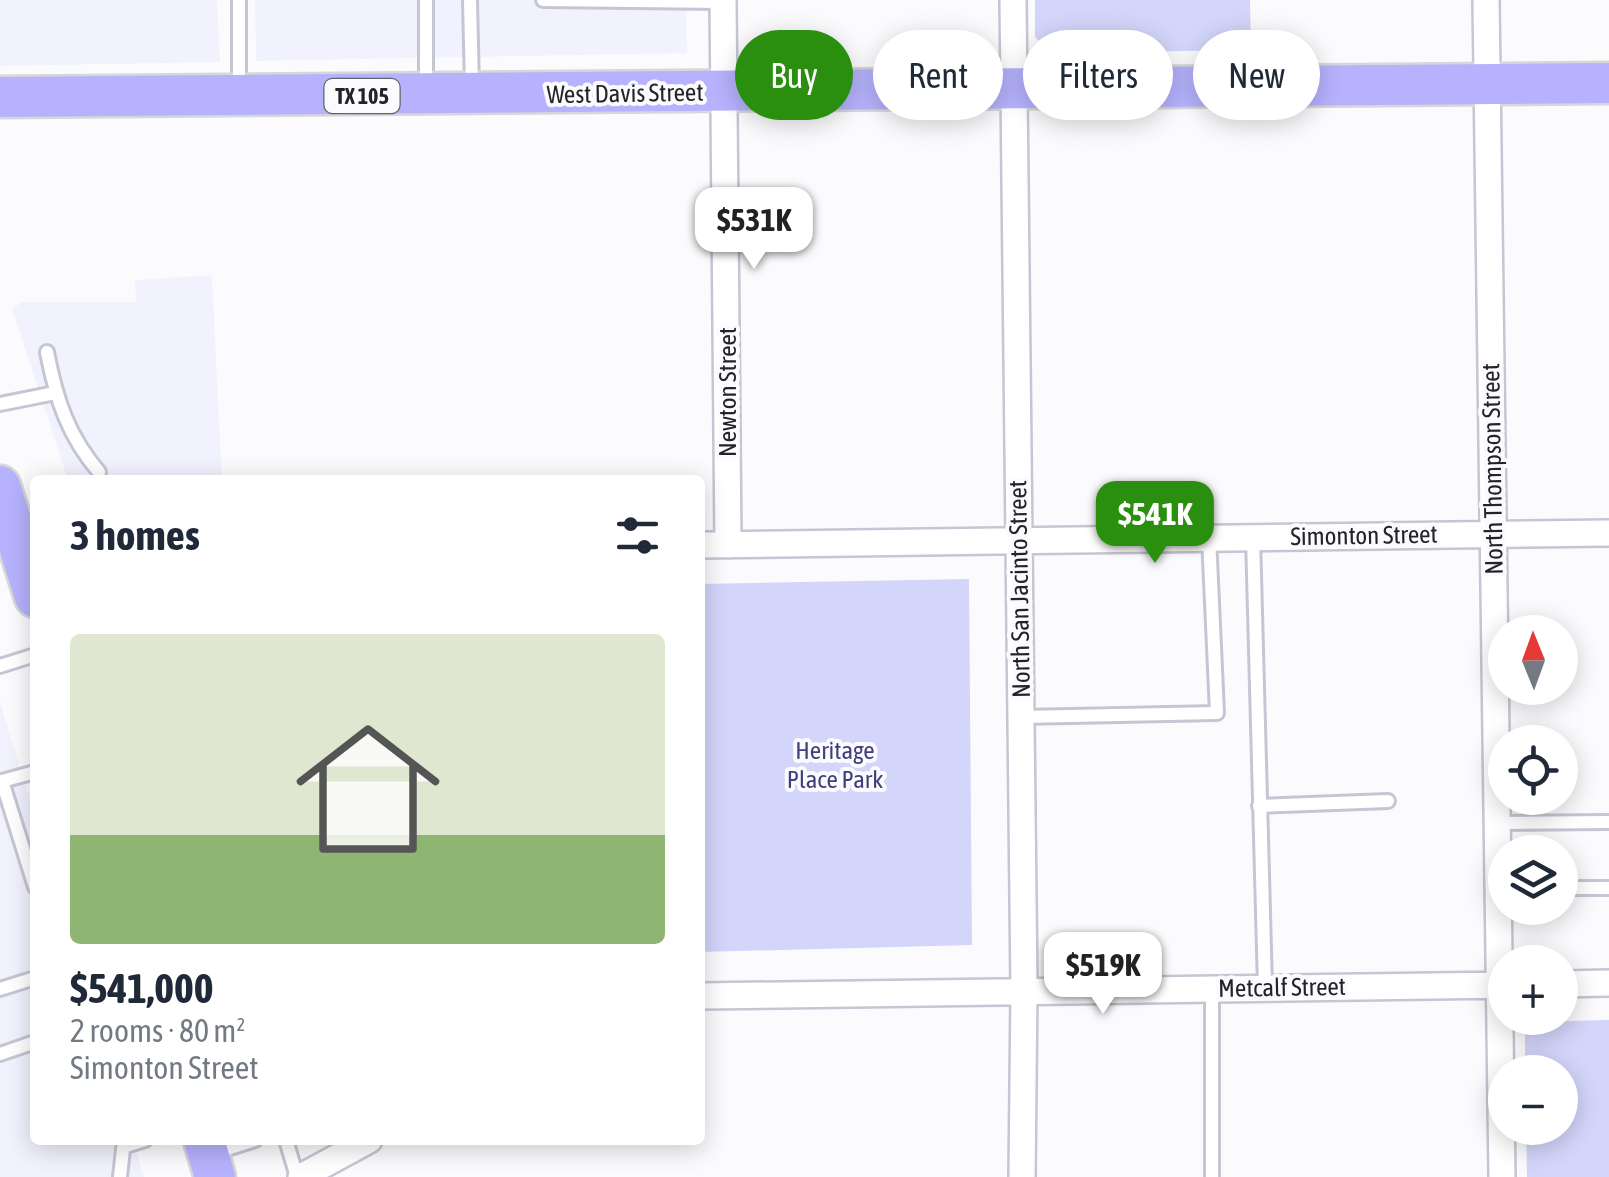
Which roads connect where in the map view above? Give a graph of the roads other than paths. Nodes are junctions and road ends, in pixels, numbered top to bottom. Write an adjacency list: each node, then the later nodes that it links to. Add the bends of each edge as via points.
1 (238, 0): 13 (lane)
2 (426, 0): 14 (lane)
3 (470, 0): 12 (lane)
4 (542, 0): 7 (lane)
5 (1013, 0): 11 (street, North San Jacinto Street)
6 (1486, 0): 9 (street, North Thompson Street)
7 (723, 1): 10 (street, Newton Street)
8 (1609, 82): 9 (main road, West Davis Street / TX 105)
9 (1487, 84): 11 (main road, West Davis Street / TX 105); 22 (street, North Thompson Street)
10 (724, 92): 11 (main road, West Davis Street / TX 105); 12 (main road, West Davis Street / TX 105); 27 (street, Newton Street)
11 (1014, 92): 25 (street, North San Jacinto Street)
12 (472, 95): 14 (main road, West Davis Street / TX 105)
13 (239, 96): 14 (main road, West Davis Street / TX 105); 15 (main road, West Davis Street / TX 105)
14 (426, 96)
15 (0, 97)
16 (47, 352): 17 (lane)
17 (55, 394): 18 (lane); 19 (lane, via 76,445)
18 (0, 404)
19 (99, 472)
20 (0, 486): 28 (main road)
21 (1609, 533): 22 (street, Simonton Street)
22 (1492, 534): 23 (street, Simonton Street); 36 (street, North Thompson Street)
23 (1253, 536): 24 (street, Simonton Street); 34 (lane)
24 (1209, 538): 25 (street, Simonton Street); 31 (lane, via 1216,713)
25 (1018, 540): 27 (street, Simonton Street); 31 (street, North San Jacinto Street)
26 (705, 545): 27 (street, Simonton Street)
27 (728, 545)
28 (28, 554)
29 (30, 657): 30 (lane)
30 (0, 666)
31 (1021, 717): 48 (street, North San Jacinto Street)
32 (30, 773): 38 (lane, via 2,781)
33 (1388, 801): 34 (lane)
34 (1258, 806): 45 (lane)
35 (1609, 822): 36 (lane)
36 (1498, 823): 37 (street, North Thompson Street)
37 (1499, 835)
38 (29, 849)
39 (1578, 888): 40 (lane)
40 (1609, 888)
41 (30, 980): 47 (lane)
42 (1609, 983): 43 (street)
43 (1578, 984)
44 (1488, 985): 45 (street, Metcalf Street)
45 (1265, 987): 46 (street, Metcalf Street)
46 (1212, 988): 48 (street, Metcalf Street); 61 (lane)
47 (0, 990)
48 (1024, 990): 49 (street, Metcalf Street); 60 (street, North San Jacinto Street)
49 (705, 996)
50 (1503, 1035): 62 (street, North Thompson Street)
51 (30, 1044): 52 (lane)
52 (0, 1054)
53 (125, 1145): 58 (lane)
54 (242, 1145): 57 (lane)
55 (288, 1145): 59 (lane)
56 (359, 1145): 59 (street)
57 (210, 1157)
58 (120, 1177)
59 (299, 1177)
60 (1022, 1177)
61 (1212, 1177)
62 (1502, 1177)

